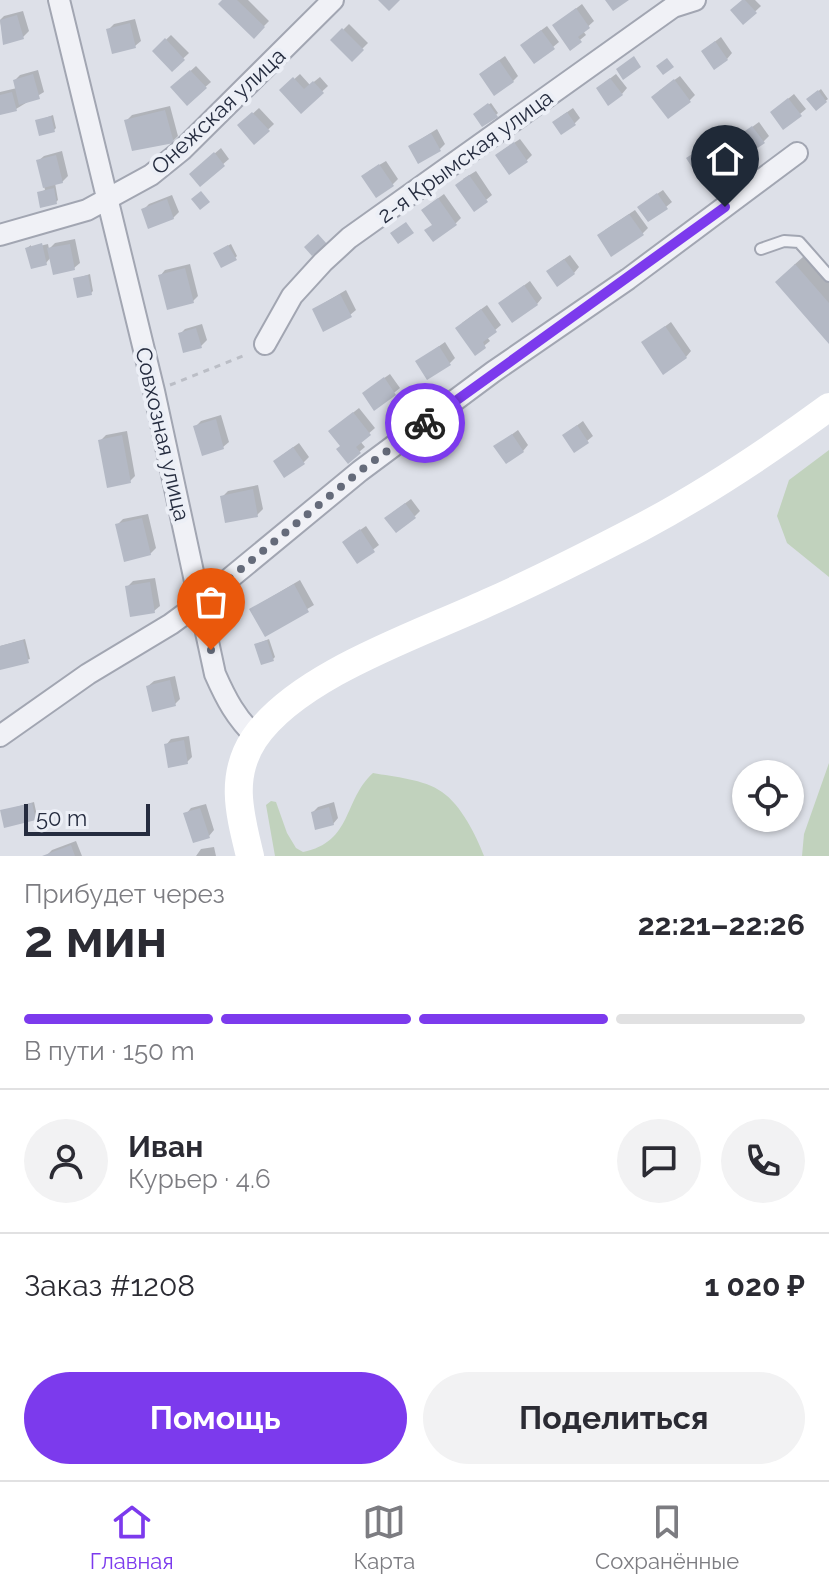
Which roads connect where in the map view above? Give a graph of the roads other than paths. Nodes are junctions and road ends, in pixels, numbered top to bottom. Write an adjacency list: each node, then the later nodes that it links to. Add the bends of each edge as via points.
1 (59, 0): 5 (street, Совхозная улица)
2 (333, 0): 5 (street, Онежская улица, via 182,150)
3 (695, 0): 9 (street, 2-я Крымская улица, via 673,7 349,238 292,296)
4 (797, 153): 11 (street, via 360,471)
5 (107, 201): 6 (street, Онежская улица); 11 (street, Совхозная улица)
6 (0, 235)
7 (761, 249): 8 (lane, via 799,242)
8 (829, 276)
9 (265, 344)
10 (829, 407): 13 (main road, via 770,450 641,527 309,688)
11 (201, 602): 12 (street); 13 (street, Совхозная улица, via 215,674 228,704)
12 (0, 736)
13 (256, 737): 14 (main road, via 239,773 237,796)
14 (250, 856)

